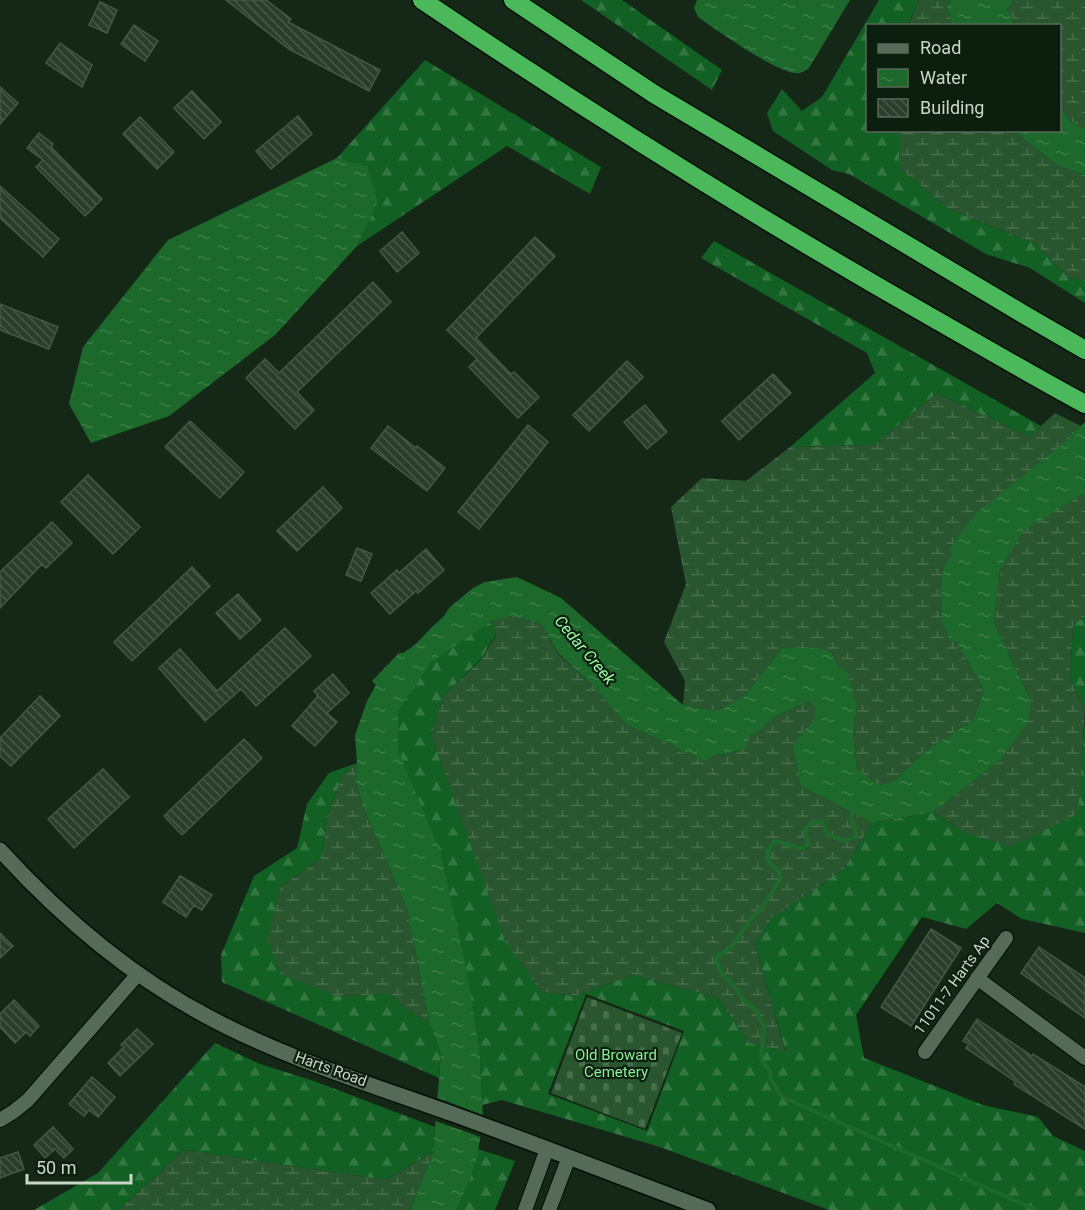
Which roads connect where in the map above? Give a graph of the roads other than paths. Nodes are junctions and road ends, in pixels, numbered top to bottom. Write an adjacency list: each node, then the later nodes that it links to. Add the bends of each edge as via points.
1 (422, 0): 4 (highway, via 766,220)
2 (513, 0): 3 (highway, via 654,94)
3 (1085, 350)
4 (1085, 404)
5 (0, 850): 7 (street, Harts Road, via 53,905)
6 (1006, 938): 8 (street, 11011-7 Harts Ap)
7 (138, 974): 11 (street, via 28,1100); 12 (street, Harts Road, via 212,1019 261,1042)
8 (977, 978): 9 (street, 11011-7 Harts Ap); 10 (street)
9 (925, 1052)
10 (1085, 1058)
11 (0, 1120)
12 (547, 1149): 13 (street, Harts Road); 14 (street)
13 (569, 1158): 15 (street); 16 (street, Harts Road)
14 (525, 1210)
15 (549, 1210)
16 (708, 1210)

